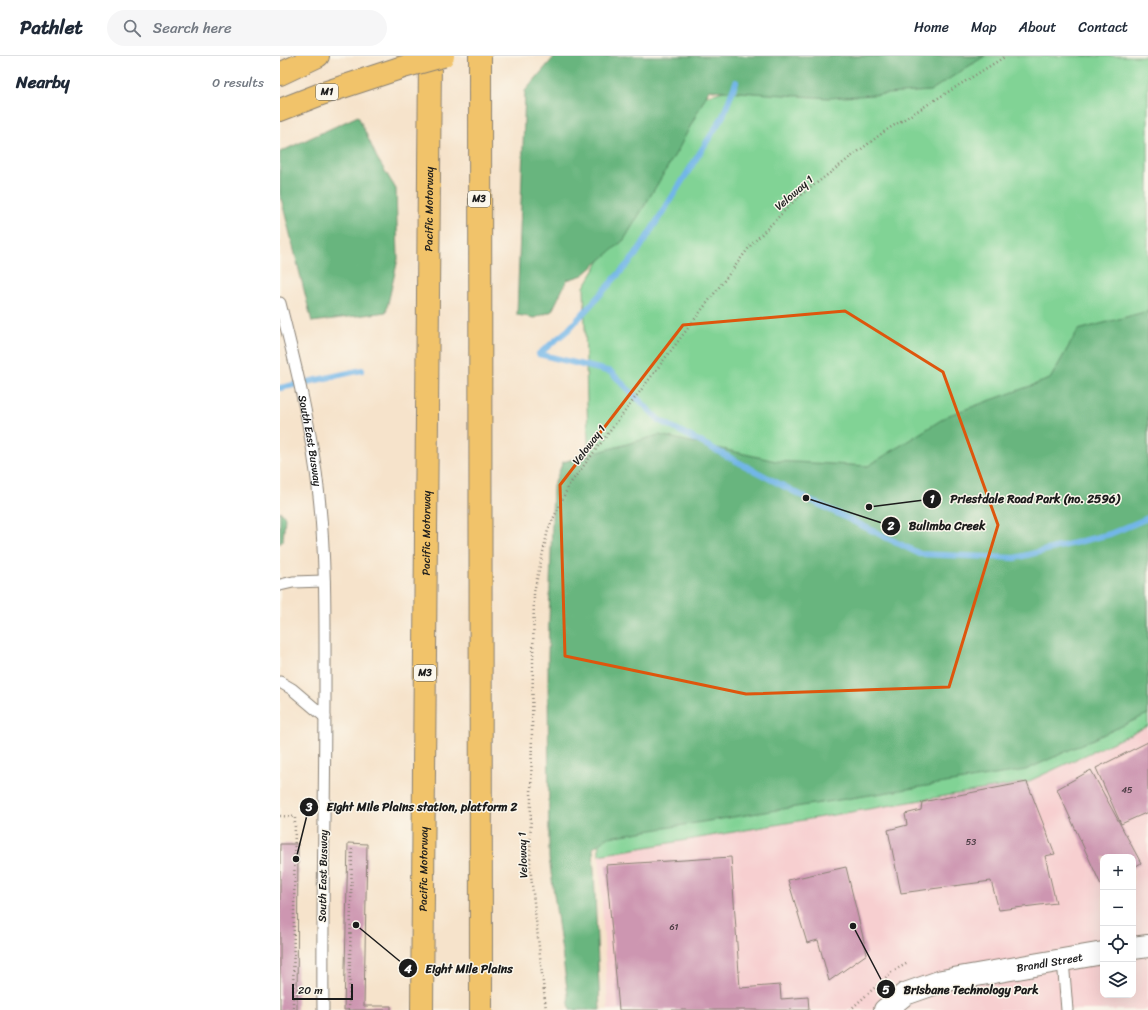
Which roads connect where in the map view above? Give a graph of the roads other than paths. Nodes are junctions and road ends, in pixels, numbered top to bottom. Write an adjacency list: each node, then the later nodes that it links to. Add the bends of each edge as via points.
1 (318, 56): 5 (highway)
2 (430, 56): 17 (highway, Pacific Motorway / M3)
3 (443, 56): 6 (highway, M1, bridge, via 321,94)
4 (480, 56): 18 (highway, M3)
5 (280, 74)
6 (280, 110)
7 (280, 303): 8 (lane, South East Busway, via 313,450 319,497)
8 (324, 581): 9 (lane); 11 (lane, South East Busway)
9 (280, 585)
10 (280, 682): 11 (lane)
11 (325, 717): 16 (lane, South East Busway)
12 (1148, 946): 13 (street)
13 (1136, 948)
14 (1100, 954): 15 (street, Brandl Street)
15 (1063, 960): 19 (street, Brandl Street, via 942,981 905,994); 20 (lane)
16 (323, 1010)
17 (422, 1010)
18 (481, 1010)
19 (885, 1010)
20 (1067, 1010)

